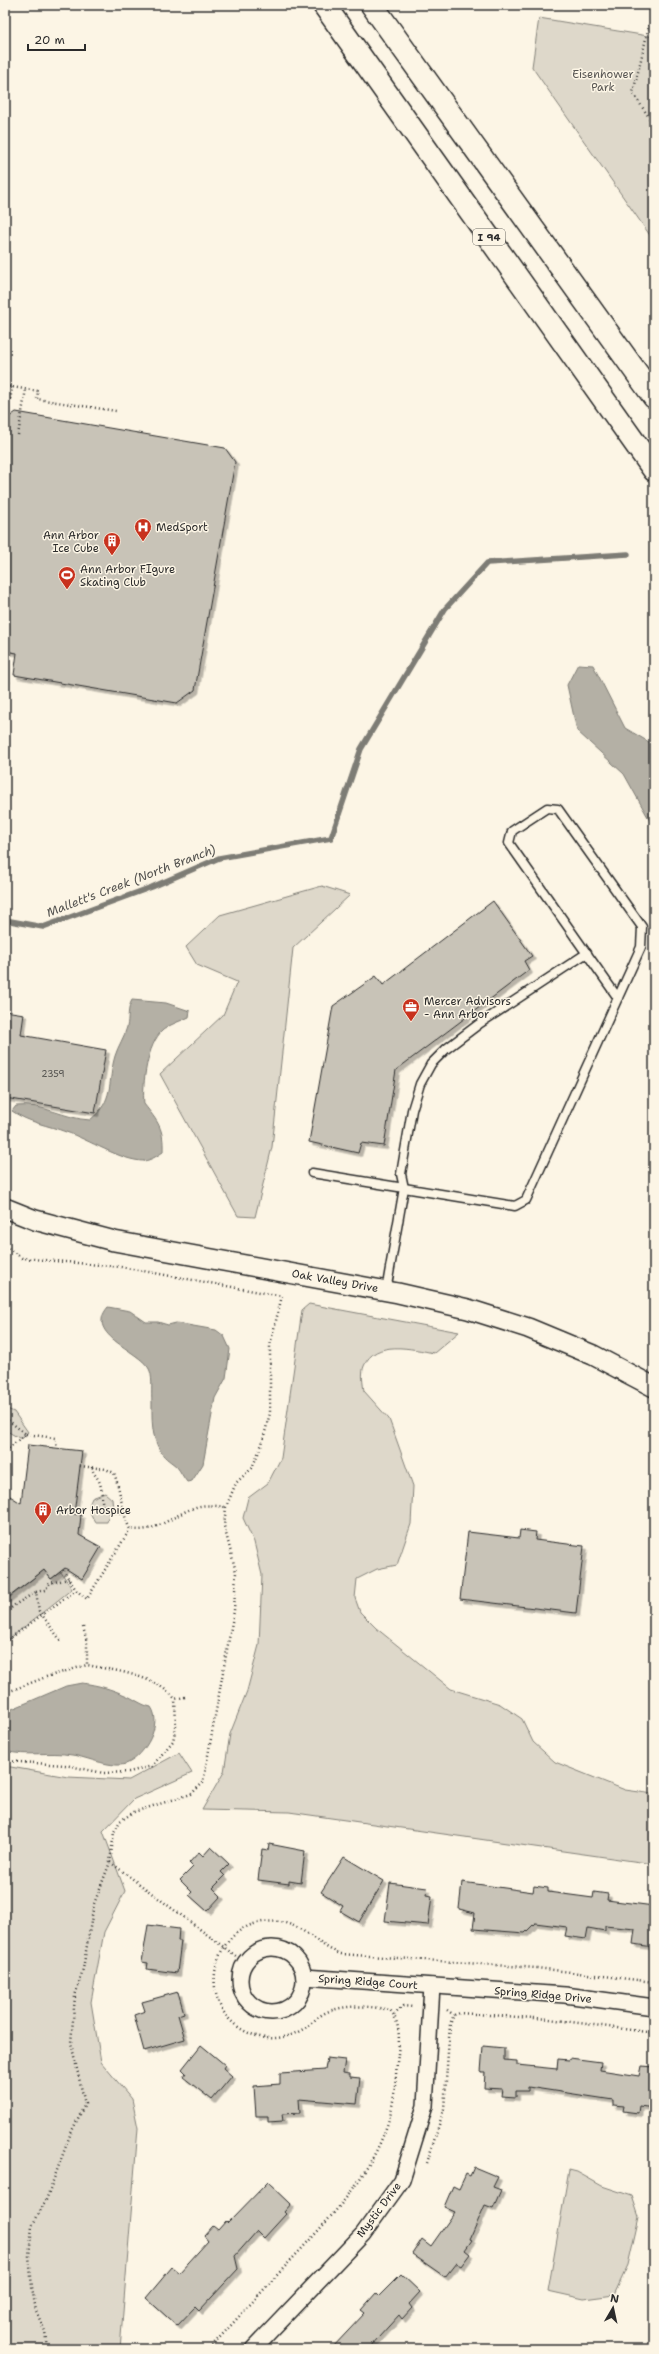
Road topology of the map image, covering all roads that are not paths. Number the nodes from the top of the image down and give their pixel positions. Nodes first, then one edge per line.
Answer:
1 (324, 5) edge
2 (372, 5) edge
3 (654, 397) edge
4 (654, 470) edge
5 (587, 953) junction
6 (618, 998) junction
7 (312, 1173) dead end
8 (404, 1188) junction
9 (5, 1208) edge
10 (386, 1291) junction
11 (654, 1387) edge
12 (304, 1977) junction
13 (432, 1986) junction
14 (654, 2007) edge
15 (253, 2349) edge

1 - 4 highway, I 94
2 - 3 highway
5 - 6 lane
5 - 6 lane
5 - 8 lane
6 - 8 lane
7 - 8 lane
8 - 10 lane
9 - 10 street, Oak Valley Drive
10 - 11 street, Oak Valley Drive
12 - 12 street, Spring Ridge Court
12 - 13 street, Spring Ridge Court
13 - 14 street, Spring Ridge Drive
13 - 15 street, Mystic Drive

